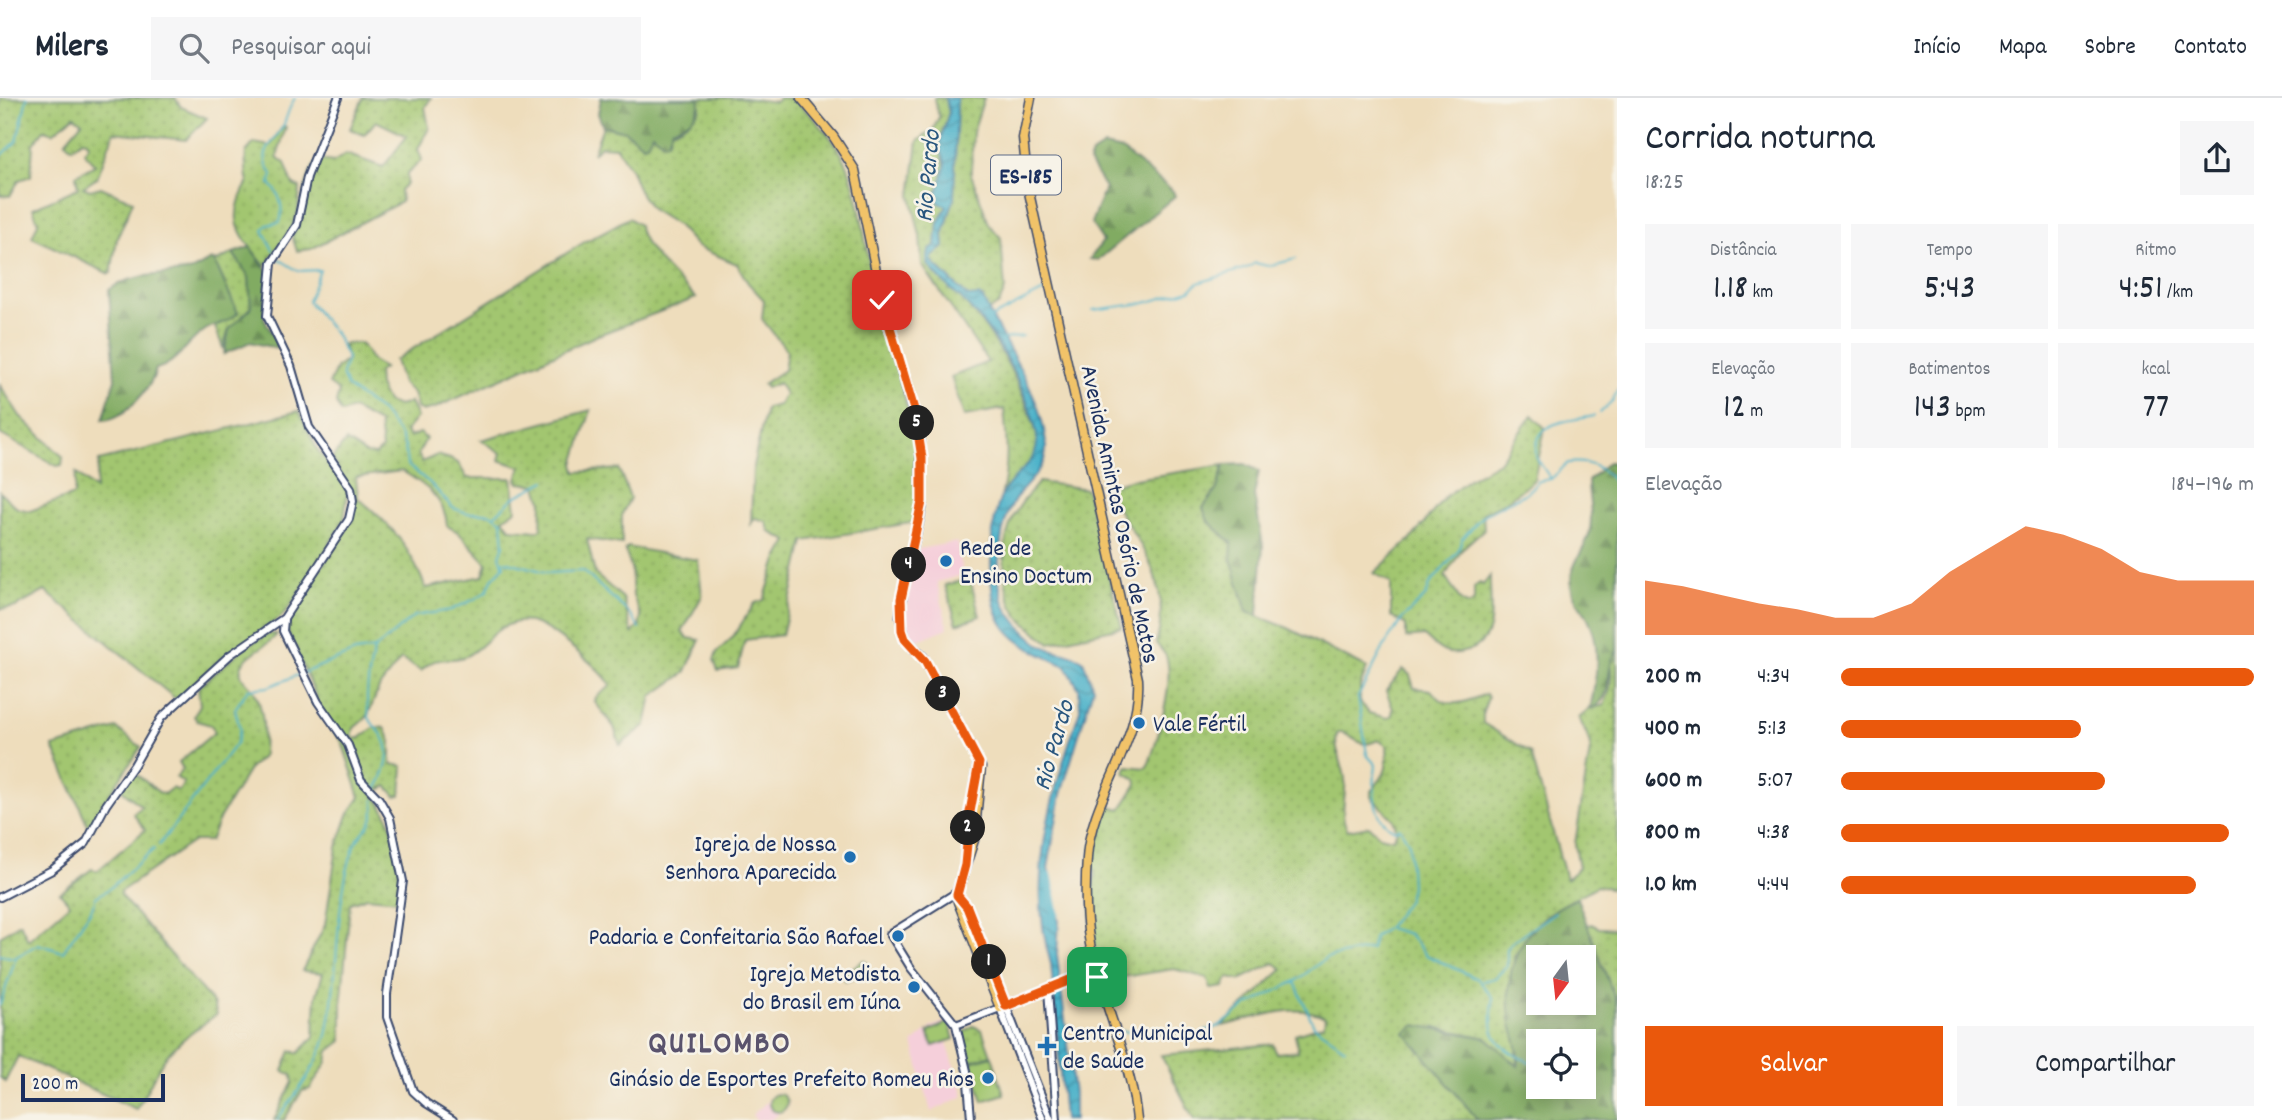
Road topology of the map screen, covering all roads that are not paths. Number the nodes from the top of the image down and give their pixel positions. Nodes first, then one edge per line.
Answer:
1 (338, 98) edge
2 (801, 98) edge
3 (1031, 98) edge
4 (284, 618) junction
5 (267, 630) junction
6 (285, 636) junction
7 (957, 893) junction
8 (0, 897) edge
9 (1091, 946) junction
10 (1086, 969) junction
11 (1097, 972) junction
12 (1072, 979) junction
13 (1089, 979) junction
14 (1050, 988) junction
15 (1103, 991) junction
16 (1003, 1007) junction
17 (956, 1025) junction
18 (972, 1119) edge
19 (453, 1120) edge
20 (1044, 1120) edge
21 (1051, 1120) edge
22 (1057, 1120) edge
23 (1137, 1120) edge

1 - 4 street
2 - 7 main road
3 - 9 main road, Avenida Amintas Osório de Matos / ES-185
4 - 5 street
4 - 6 street
5 - 6 street
5 - 8 street
6 - 19 street
7 - 16 main road
7 - 17 street
9 - 10 main road
9 - 11 main road, ES-185
10 - 11 main road
10 - 12 main road
10 - 13 main road
11 - 13 main road
11 - 15 main road, ES-185
12 - 13 main road
12 - 14 main road
13 - 15 main road
14 - 16 main road
14 - 22 street
15 - 23 main road, ES-185
16 - 17 street
16 - 20 street
16 - 21 street
17 - 18 street

